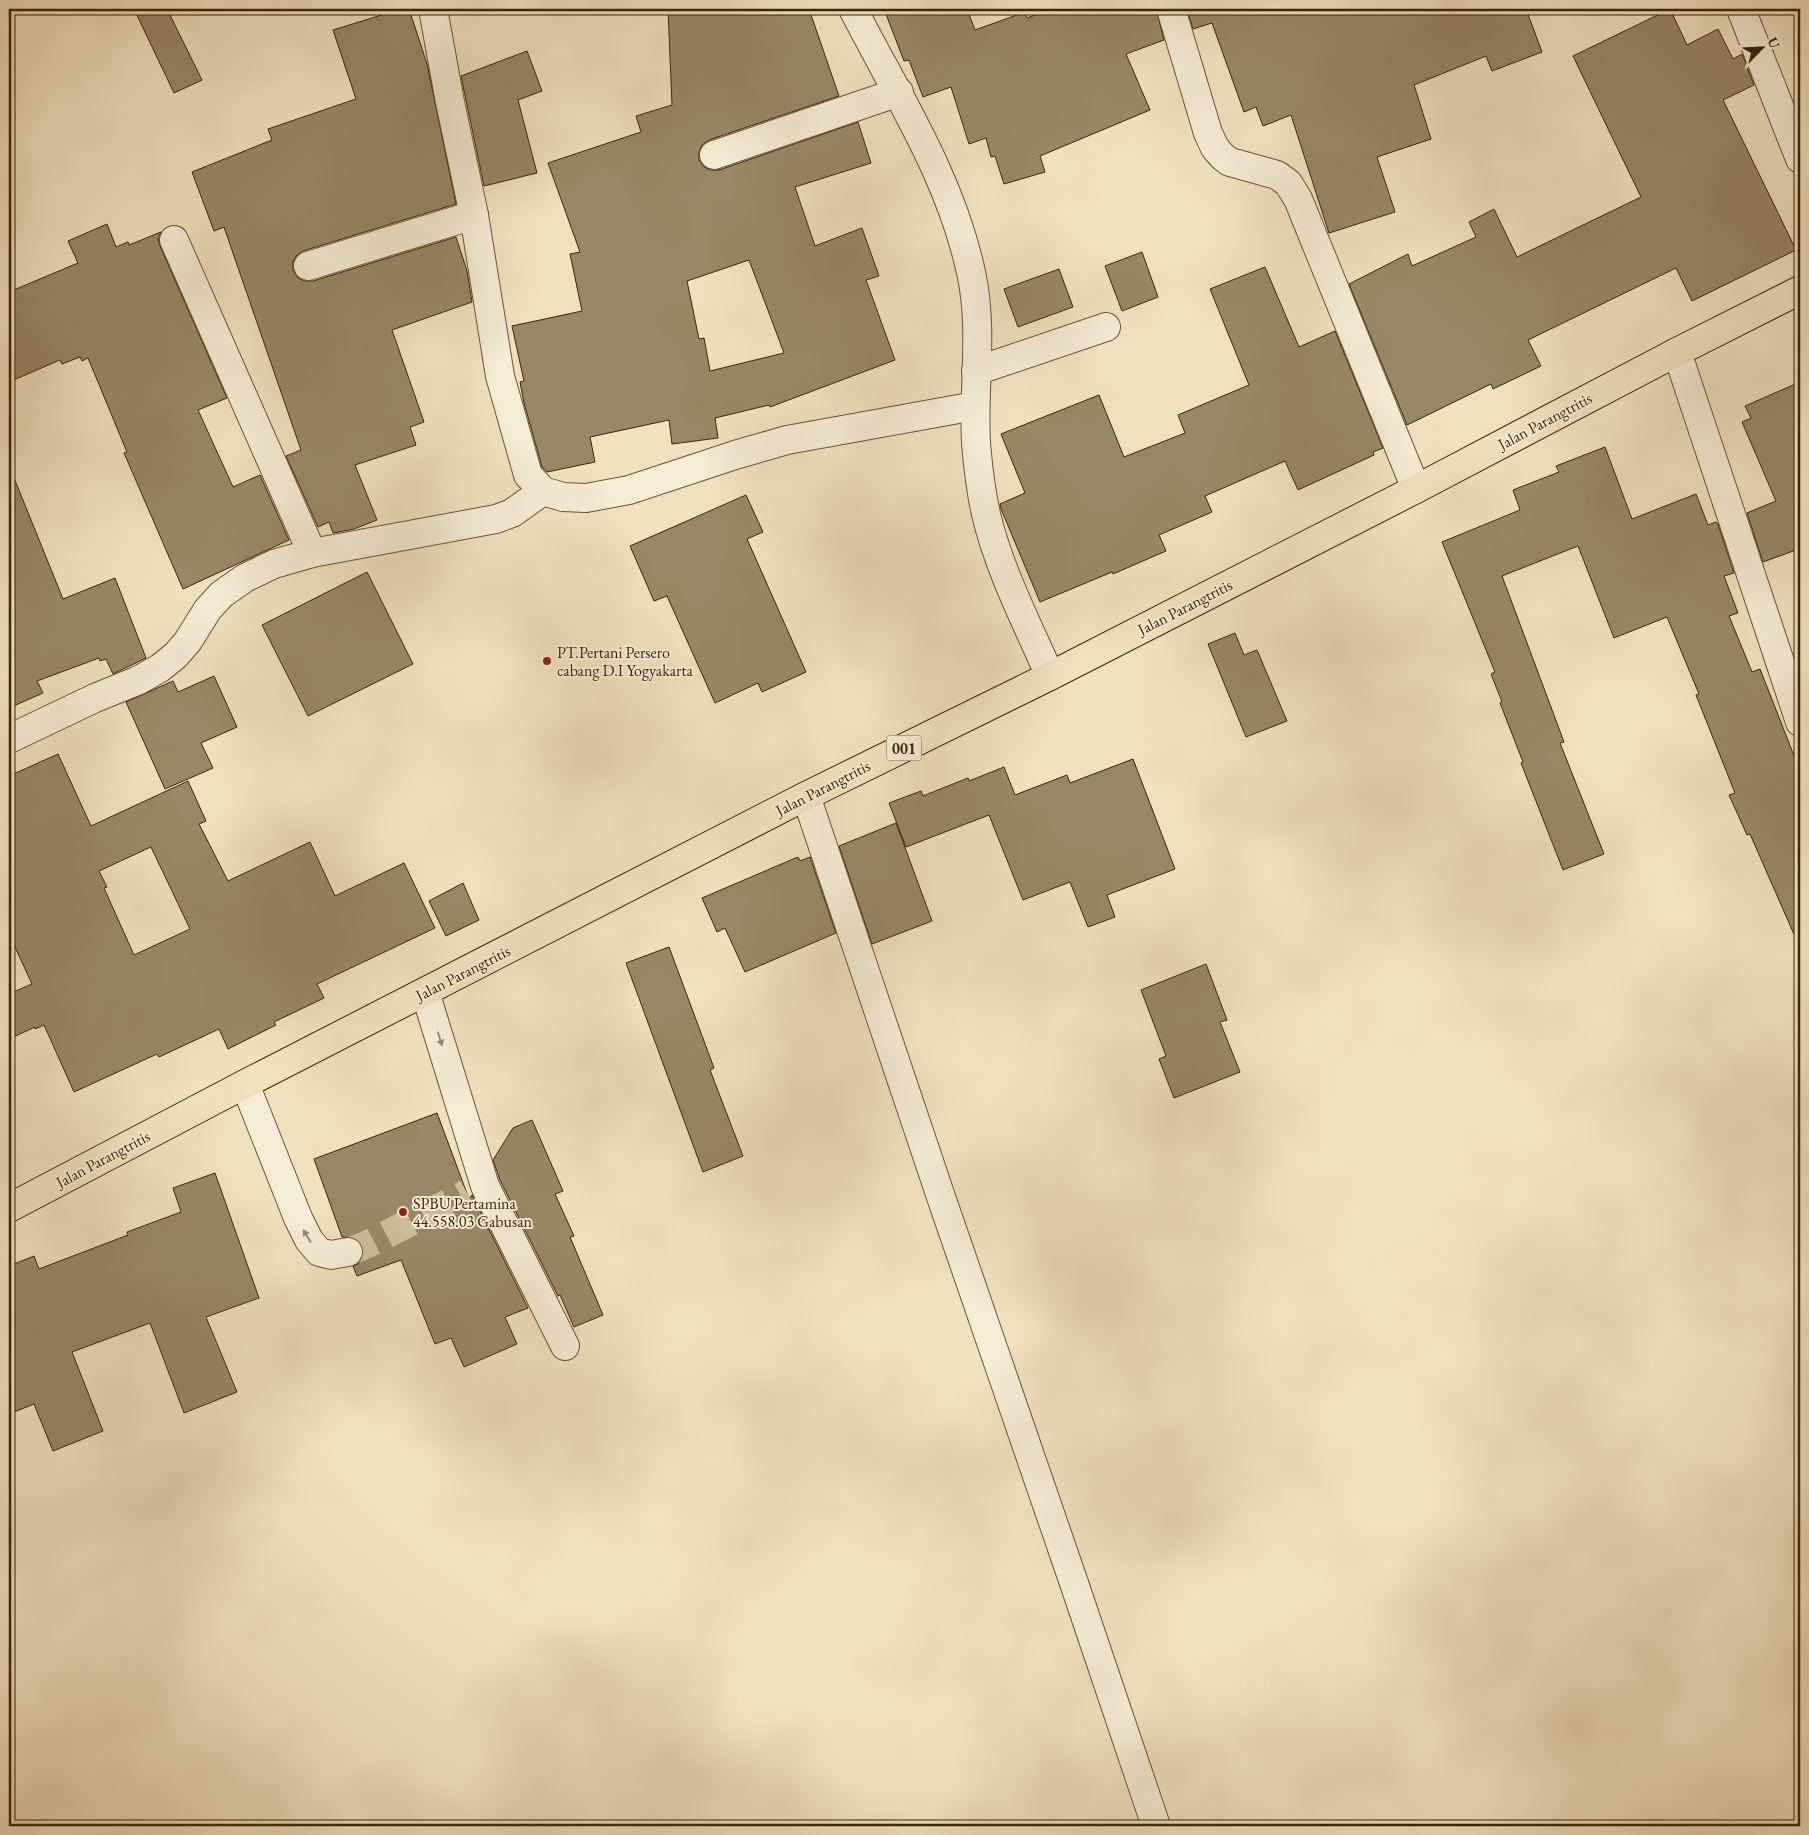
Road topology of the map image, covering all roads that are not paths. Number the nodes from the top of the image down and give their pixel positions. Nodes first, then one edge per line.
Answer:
1 (433, 9) edge
2 (853, 9) edge
3 (1171, 9) edge
4 (1742, 9) edge
5 (899, 92) junction
6 (714, 155) dead end
7 (1800, 159) edge
8 (474, 214) junction
9 (174, 240) dead end
10 (308, 266) dead end
11 (1800, 290) edge
12 (1106, 327) dead end
13 (1676, 352) junction
14 (976, 371) junction
15 (975, 406) junction
16 (1416, 489) junction
17 (543, 491) junction
18 (312, 553) junction
19 (1050, 676) junction
20 (1800, 722) edge
21 (9, 739) edge
22 (806, 796) junction
23 (426, 992) junction
24 (245, 1084) junction
25 (9, 1208) edge
26 (348, 1252) tunnel mouth
27 (565, 1346) dead end
28 (1156, 1826) edge

1 - 8 street
2 - 5 street
3 - 16 street
4 - 7 street
5 - 6 street
5 - 14 street
8 - 10 street
8 - 17 street
9 - 18 street
11 - 13 main road, Jalan Parangtritis / 001
12 - 14 street
13 - 16 main road, Jalan Parangtritis / 001
13 - 20 street
14 - 15 street
15 - 17 street
15 - 19 street
16 - 19 main road, Jalan Parangtritis / 001
17 - 18 street
18 - 21 street
19 - 22 main road, Jalan Parangtritis / 001
22 - 23 main road, Jalan Parangtritis / 001
22 - 28 street
23 - 24 main road, Jalan Parangtritis / 001
23 -> 27 street
24 - 25 main road, Jalan Parangtritis / 001
26 -> 24 street

